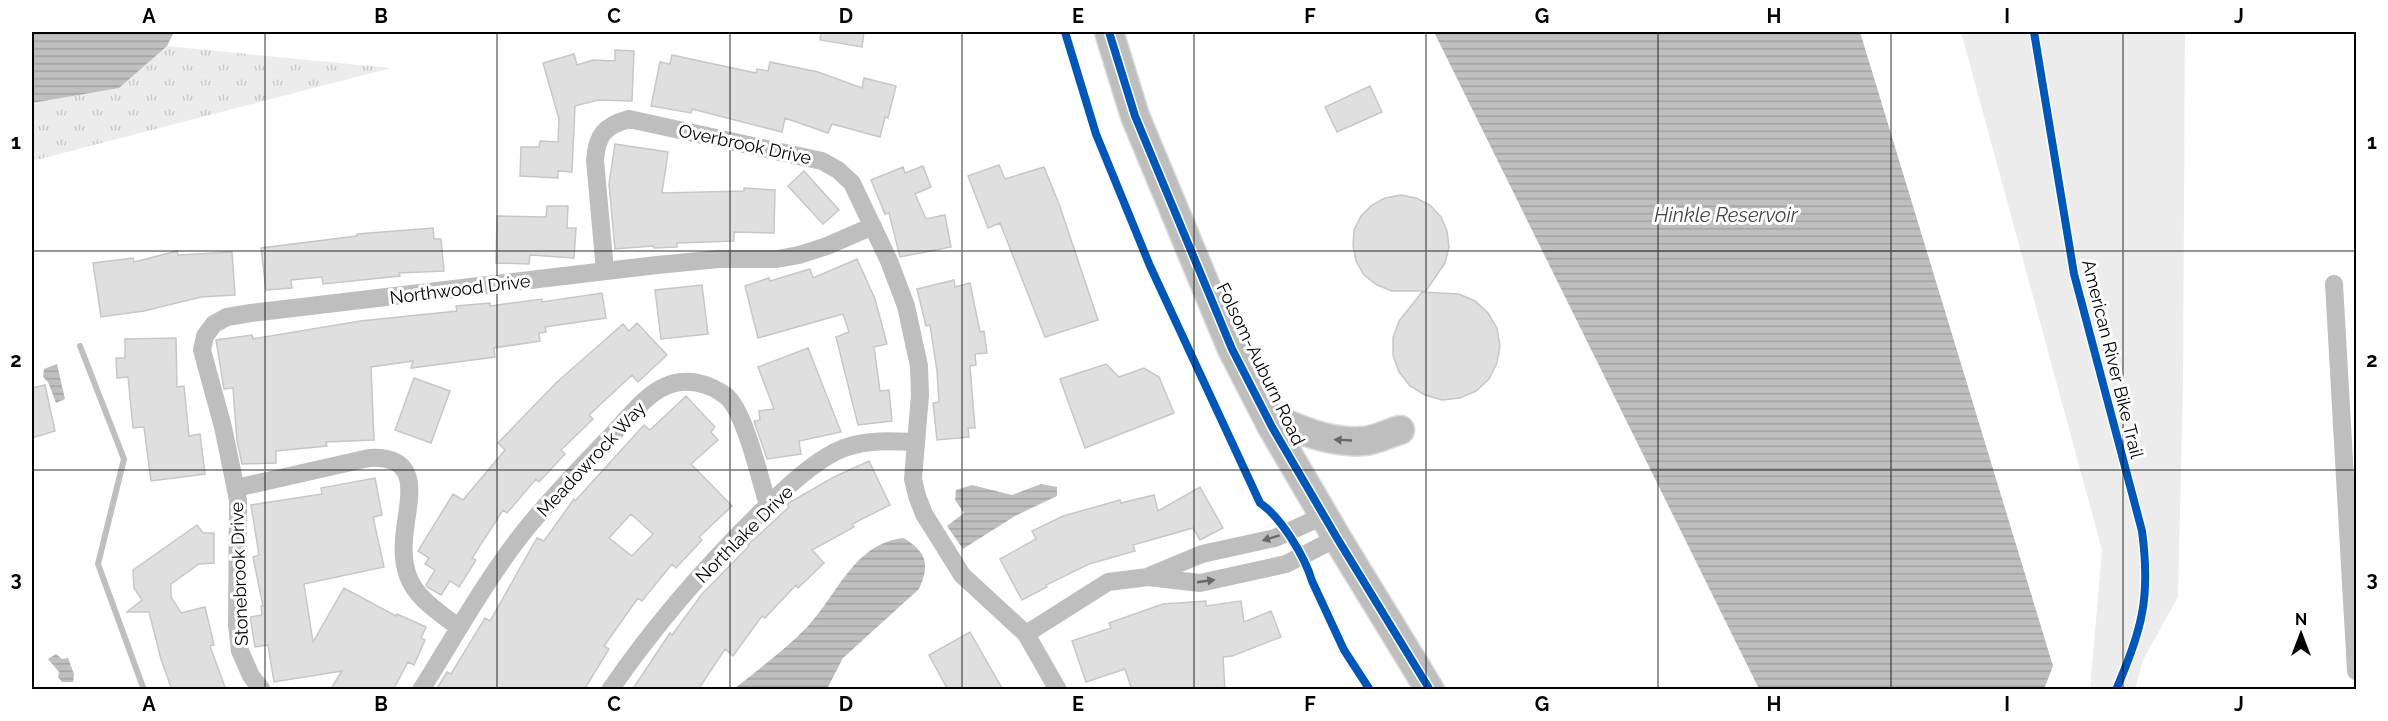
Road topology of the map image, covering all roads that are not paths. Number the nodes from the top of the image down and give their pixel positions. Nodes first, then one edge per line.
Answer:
1 (1109, 32) edge
2 (873, 226) junction
3 (605, 271) junction
4 (2334, 284) dead end
5 (1266, 414) junction
6 (1400, 430) dead end
7 (915, 442) junction
8 (236, 488) junction
9 (768, 505) junction
10 (1331, 527) junction
11 (1148, 577) junction
12 (459, 628) junction
13 (1026, 634) junction
14 (2356, 671) edge
15 (262, 690) edge
16 (421, 690) edge
17 (610, 690) edge
18 (1058, 690) edge
19 (1430, 690) edge

1 - 5 main road, Folsom-Auburn Road
2 - 3 street, Northwood Drive
2 - 3 street, Overbrook Drive
2 - 7 street, Overbrook Drive
3 - 8 street, Northwood Drive
4 - 14 street
6 -> 5 main road
5 - 10 main road, Folsom-Auburn Road
7 - 9 street, Northlake Drive
7 - 13 street, Overbrook Drive
8 - 12 street
8 - 15 street, Stonebrook Drive
9 - 12 street, Meadowrock Way
9 - 17 street, Northlake Drive
10 -> 11 street
11 -> 10 street
10 - 19 main road, Folsom-Auburn Road
11 - 13 street
12 - 16 street, Meadowrock Way
13 - 18 street, Overbrook Drive

